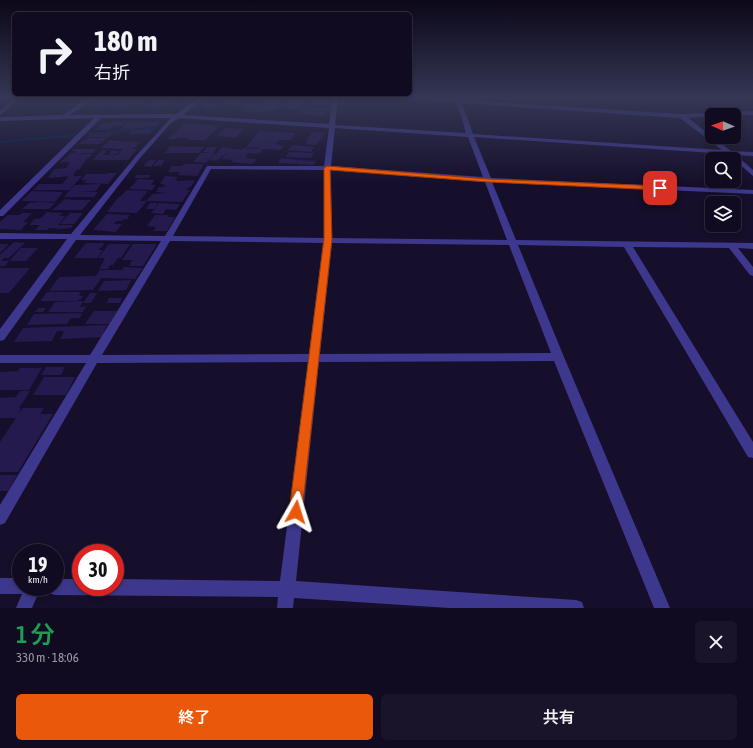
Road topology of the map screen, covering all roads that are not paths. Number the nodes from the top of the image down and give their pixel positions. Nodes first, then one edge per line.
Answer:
1 (89, 126) edge
2 (165, 126) edge
3 (332, 126) edge
4 (338, 126) edge
5 (467, 126) edge
6 (696, 126) edge
7 (470, 135) junction
8 (729, 152) joint
9 (741, 153) edge
10 (753, 154) edge
11 (741, 163) edge
12 (327, 168) junction
13 (753, 174) edge
14 (488, 180) junction
15 (753, 192) edge
16 (0, 214) edge
17 (0, 236) edge
18 (74, 236) junction
19 (168, 238) junction
20 (328, 239) junction
21 (513, 243) junction
22 (627, 244) junction
23 (731, 245) junction
24 (753, 246) edge
25 (753, 273) edge
26 (0, 337) edge
27 (558, 357) junction
28 (94, 358) junction
29 (313, 358) junction
30 (0, 359) edge
31 (753, 453) edge
32 (0, 518) edge
33 (0, 586) edge
34 (12, 586) edge
35 (64, 587) edge
36 (287, 590) junction
37 (29, 596) edge
38 (24, 608) edge
39 (285, 608) edge
40 (576, 608) edge
41 (662, 608) edge

1 - 16 street
2 - 18 street
3 - 12 street
4 - 7 street
5 - 7 street
6 - 8 street
7 - 8 street
7 - 14 street
9 - 10 street
11 - 13 street
12 - 14 street
12 - 19 street
12 - 20 street
14 - 15 street
14 - 21 street
17 - 18 street
18 - 19 street
18 - 26 street
19 - 20 street
19 - 28 street
20 - 21 street
20 - 29 street
21 - 22 street
21 - 27 street
22 - 23 street
22 - 31 street
23 - 24 street
23 - 25 street
27 - 29 street
27 - 41 street
28 - 29 street
28 - 30 street
28 - 32 street
29 - 36 street
33 - 34 street
35 - 36 street
36 - 39 street
36 - 40 street
37 - 38 street

